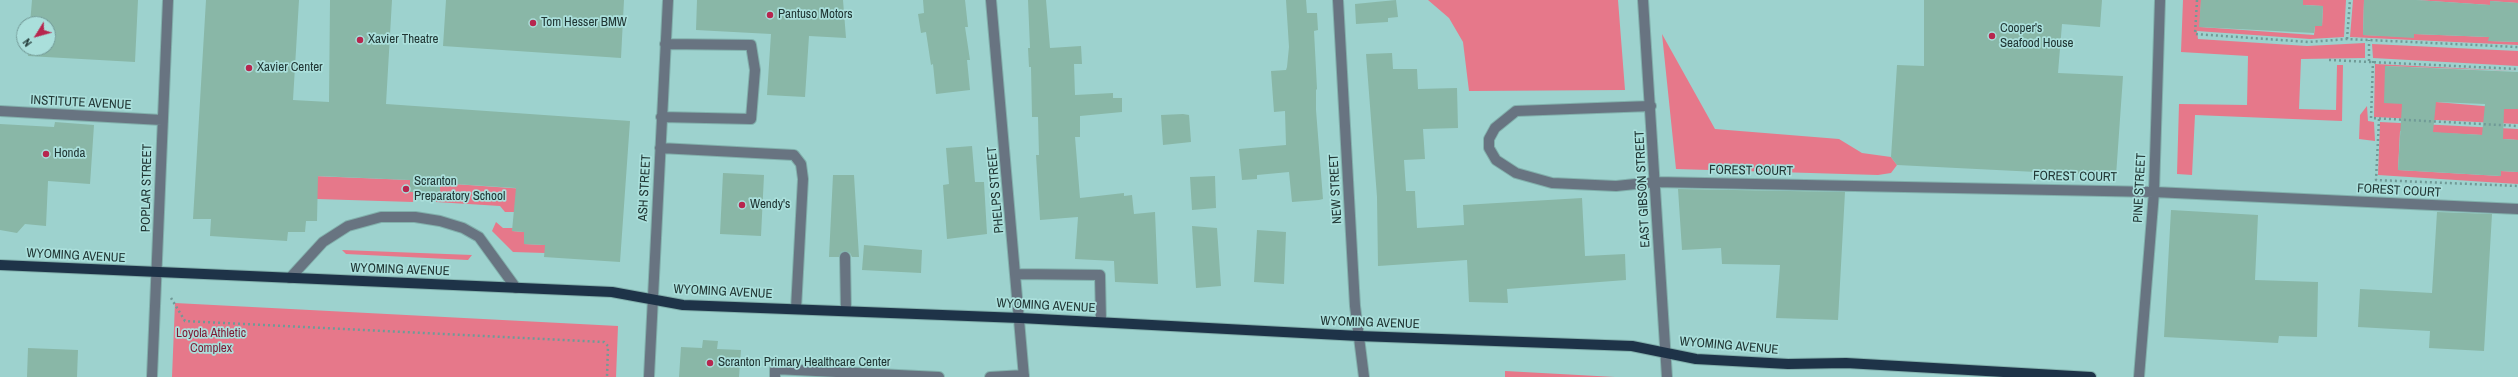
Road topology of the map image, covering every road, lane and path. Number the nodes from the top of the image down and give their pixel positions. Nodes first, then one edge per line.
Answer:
1 (168, 0) edge
2 (668, 0) edge
3 (991, 0) edge
4 (1338, 0) edge
5 (1643, 0) edge
6 (2160, 0) edge
7 (2196, 0) edge
8 (2350, 0) edge
9 (2348, 40) junction
10 (2369, 40) junction
11 (665, 44) junction
12 (2518, 47) edge
13 (2329, 60) dead end
14 (2369, 61) junction
15 (2373, 61) junction
16 (2518, 69) edge
17 (1650, 106) junction
18 (0, 111) edge
19 (661, 117) junction
20 (2379, 119) junction
21 (162, 120) junction
22 (2518, 126) edge
23 (660, 148) junction
24 (1655, 182) junction
25 (2518, 186) edge
26 (2154, 192) junction
27 (2518, 209) edge
28 (845, 257) dead end
29 (0, 265) edge
30 (158, 272) junction
31 (1017, 274) junction
32 (290, 278) junction
33 (516, 288) junction
34 (170, 297) dead end
35 (653, 300) junction
36 (796, 309) junction
37 (846, 311) junction
38 (1020, 318) junction
39 (1101, 322) junction
40 (1360, 336) junction
41 (1666, 352) junction
42 (1024, 376) edge
43 (152, 377) edge
44 (607, 377) edge
45 (649, 377) edge
46 (774, 377) edge
47 (939, 377) edge
48 (990, 377) edge
49 (1364, 377) edge
50 (1667, 377) edge
51 (2091, 377) edge
52 (2138, 377) edge

1 - 21 street, POPLAR STREET
2 - 11 street, ASH STREET
3 - 31 street, PHELPS STREET
4 - 40 street, NEW STREET
5 - 17 street, EAST GIBSON STREET
6 - 26 street, PINE STREET
7 - 9 path
8 - 9 path
9 - 10 path
10 - 12 path
10 - 14 path
11 - 19 street, ASH STREET
11 - 19 street
13 - 14 path
14 - 15 path
15 - 16 path
15 - 20 path
17 - 24 street, EAST GIBSON STREET
17 - 24 street, FOREST COURT
18 - 21 street, INSTITUTE AVENUE
19 - 23 street, ASH STREET
20 - 22 path
20 - 25 path
21 - 30 street, POPLAR STREET
23 - 35 street, ASH STREET
23 - 36 street
24 - 26 street, FOREST COURT
24 - 41 street, EAST GIBSON STREET
26 - 27 street, FOREST COURT
26 - 52 street, PINE STREET
28 - 37 street
29 - 30 main road, WYOMING AVENUE
30 - 32 main road, WYOMING AVENUE
30 - 43 street, POPLAR STREET
31 - 38 street, PHELPS STREET
31 - 39 street
32 - 33 main road, WYOMING AVENUE
32 - 33 street
33 - 35 main road, WYOMING AVENUE
34 - 44 path
35 - 36 main road, WYOMING AVENUE
35 - 45 street, ASH STREET
36 - 37 main road, WYOMING AVENUE
37 - 38 main road, WYOMING AVENUE
38 - 39 main road, WYOMING AVENUE
38 - 42 street, PHELPS STREET
39 - 40 main road, WYOMING AVENUE
40 - 41 main road, WYOMING AVENUE
40 - 49 street, NEW STREET
41 - 50 street, EAST GIBSON STREET
41 - 51 main road, WYOMING AVENUE
42 - 48 street
46 - 47 street

